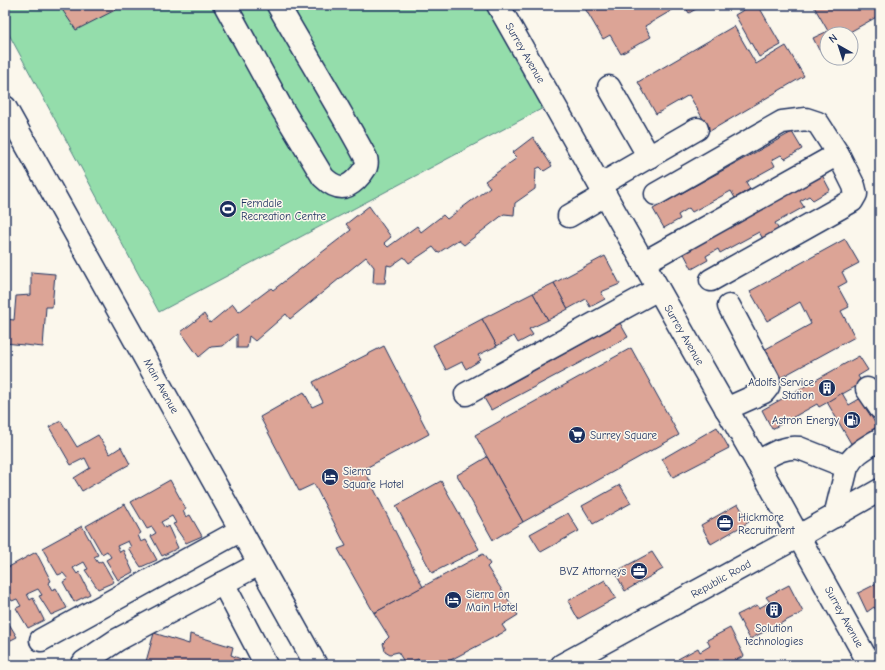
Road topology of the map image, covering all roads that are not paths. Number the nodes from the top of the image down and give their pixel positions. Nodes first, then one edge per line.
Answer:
1 (225, 5) edge
2 (278, 5) edge
3 (498, 5) edge
4 (609, 87) dead end
5 (5, 108) edge
6 (697, 129) dead end
7 (838, 154) junction
8 (649, 157) junction
9 (603, 190) junction
10 (656, 194) dead end
11 (569, 216) dead end
12 (644, 264) junction
13 (711, 280) dead end
14 (658, 289) junction
15 (729, 306) dead end
16 (867, 389) dead end
17 (466, 394) dead end
18 (880, 408) edge
19 (726, 409) junction
20 (880, 440) edge
21 (757, 462) junction
22 (847, 467) junction
23 (880, 490) edge
24 (835, 516) junction
25 (241, 530) junction
26 (799, 536) junction
27 (259, 564) junction
28 (223, 583) junction
29 (41, 640) dead end
30 (82, 665) edge
31 (266, 665) edge
32 (316, 665) edge
33 (562, 665) edge
34 (870, 665) edge

1 - 2 street
3 - 9 street, Surrey Avenue
4 - 8 street
5 - 25 street, Main Avenue
6 - 8 street
7 - 10 street
7 - 12 street
7 - 13 street
8 - 9 street
9 - 11 street
9 - 12 street, Surrey Avenue
12 - 14 street, Surrey Avenue
14 - 17 street
14 - 19 street, Surrey Avenue
15 - 19 street
16 - 18 street
19 - 21 street, Surrey Avenue
20 - 22 street
21 - 22 street
21 - 26 street, Surrey Avenue
22 - 24 street
23 - 24 street, Republic Road
24 - 26 street, Republic Road
25 - 27 street, Main Avenue
25 - 29 street
26 - 33 street, Republic Road
26 - 34 street, Surrey Avenue
27 - 28 street
27 - 32 street, Main Avenue
28 - 30 street
28 - 31 street

